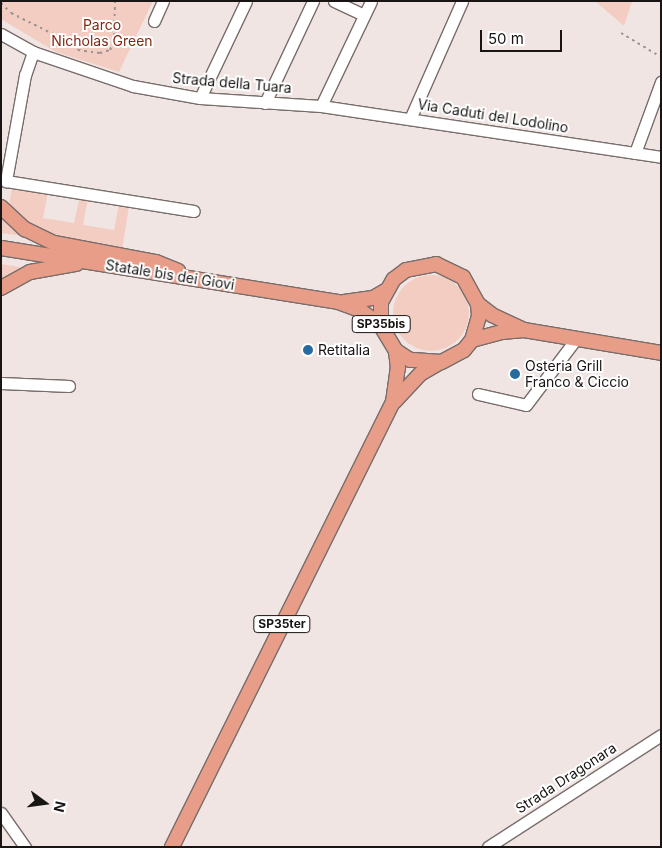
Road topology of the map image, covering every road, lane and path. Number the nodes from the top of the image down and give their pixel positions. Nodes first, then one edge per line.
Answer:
1 (115, 1) edge
2 (163, 1) edge
3 (246, 1) edge
4 (313, 1) edge
5 (334, 1) edge
6 (371, 1) edge
7 (462, 1) edge
8 (1, 3) edge
9 (364, 15) junction
10 (154, 21) dead end
11 (621, 33) dead end
12 (1, 34) edge
13 (34, 52) junction
14 (661, 57) edge
15 (661, 82) edge
16 (200, 98) junction
17 (265, 103) junction
18 (321, 106) junction
19 (410, 119) junction
20 (7, 138) edge
21 (635, 153) junction
22 (661, 157) edge
23 (1, 207) edge
24 (194, 211) dead end
25 (1, 248) edge
26 (87, 262) junction
27 (199, 280) junction
28 (1, 288) edge
29 (385, 291) junction
30 (338, 302) junction
31 (478, 304) junction
32 (381, 326) junction
33 (524, 330) junction
34 (576, 339) junction
35 (472, 340) junction
36 (396, 351) junction
37 (661, 353) edge
38 (441, 362) junction
39 (1, 383) edge
40 (69, 386) dead end
41 (478, 394) dead end
42 (393, 402) junction
43 (661, 735) edge
44 (1, 813) edge
45 (25, 847) edge
46 (172, 847) edge
47 (488, 847) edge

1 - 8 path
2 - 10 street
3 - 16 street
4 - 17 street
5 - 9 street
6 - 9 street
7 - 19 street
9 - 18 street
11 - 14 path
12 - 13 street, Strada della Tuara
13 - 16 street, Strada della Tuara
13 - 20 street
15 - 21 street
16 - 17 street, Strada della Tuara
17 - 18 street, Strada della Tuara
18 - 19 street, Via Caduti del Lodolino
19 - 21 street, Via Caduti del Lodolino
20 - 24 street
21 - 22 street, Via Caduti del Lodolino
23 - 27 main road
25 - 26 main road, Statale bis dei Giovi / SP35bis
26 - 27 main road, Statale bis dei Giovi / SP35bis
26 - 28 main road
27 - 30 main road, Statale bis dei Giovi / SP35bis
29 - 30 main road, Statale bis dei Giovi / SP35bis
29 - 31 main road, Statale bis dei Giovi / SP35bis
29 - 32 main road, SP35bis
30 - 32 main road, Statale bis dei Giovi / SP35bis
31 - 33 main road, Statale bis dei Giovi / SP35bis
31 - 35 main road
32 - 36 main road, Statale bis dei Giovi / SP35bis
33 - 34 main road, Statale bis dei Giovi / SP35bis
33 - 35 main road, Statale bis dei Giovi / SP35bis
34 - 37 main road, Statale bis dei Giovi / SP35bis
34 - 41 street
35 - 38 main road, Statale bis dei Giovi / SP35bis
36 - 38 main road, SP35bis
36 - 42 main road, SP35ter
38 - 42 main road, SP35ter
39 - 40 street
42 - 46 main road, SP35ter
43 - 47 street, Strada Dragonara
44 - 45 street

